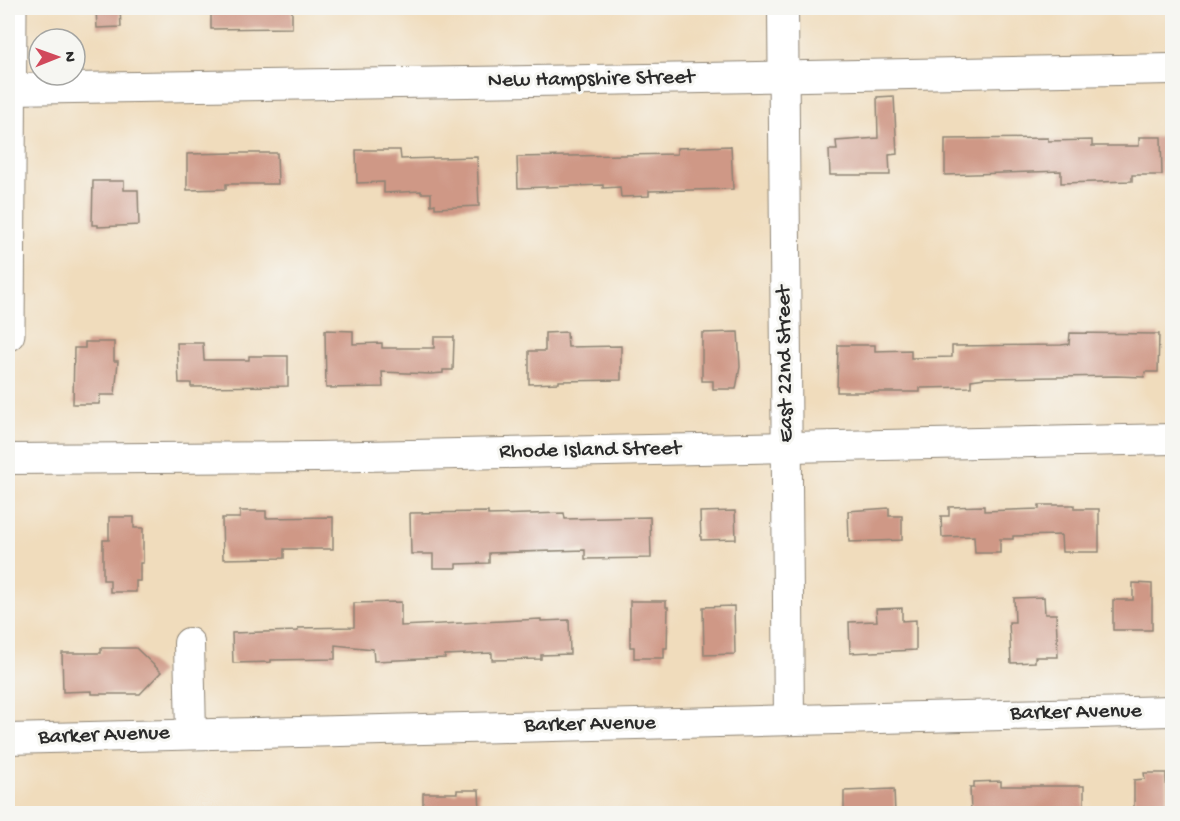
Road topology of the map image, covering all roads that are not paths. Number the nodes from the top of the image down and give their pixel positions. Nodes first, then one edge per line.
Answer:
1 (10, 8) edge
2 (783, 8) edge
3 (1173, 69) edge
4 (784, 75) junction
5 (10, 89) junction
6 (8, 334) edge
7 (1173, 439) edge
8 (787, 446) junction
9 (8, 459) edge
10 (189, 644) dead end
11 (1173, 711) edge
12 (789, 720) junction
13 (191, 734) junction
14 (8, 739) edge

1 - 5 main road
2 - 4 street, East 22nd Street
3 - 4 street, New Hampshire Street
4 - 5 street, New Hampshire Street
4 - 8 street, East 22nd Street
5 - 6 main road
7 - 8 street, Rhode Island Street
8 - 9 street, Rhode Island Street
8 - 12 street, East 22nd Street
10 - 13 street
11 - 12 street, Barker Avenue
12 - 13 street, Barker Avenue
13 - 14 street, Barker Avenue

